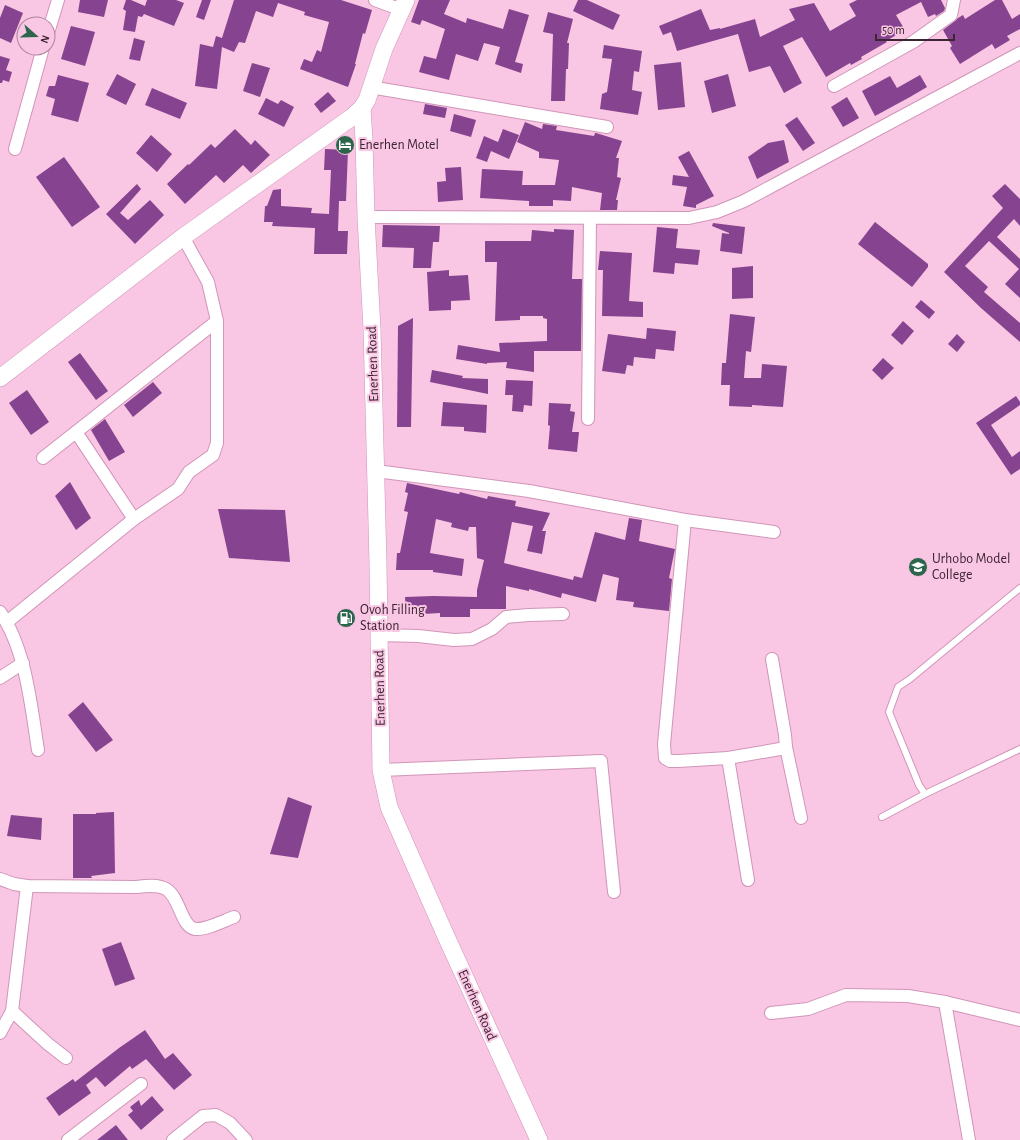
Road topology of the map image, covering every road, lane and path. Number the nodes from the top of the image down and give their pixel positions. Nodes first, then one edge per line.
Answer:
1 (58, 0) edge
2 (375, 0) edge
3 (954, 0) edge
4 (404, 5) edge
5 (53, 16) edge
6 (1020, 53) edge
7 (41, 56) edge
8 (834, 86) dead end
9 (370, 87) junction
10 (362, 108) junction
11 (607, 127) dead end
12 (15, 149) dead end
13 (366, 217) junction
14 (590, 218) junction
15 (183, 237) junction
16 (217, 321) junction
17 (0, 378) edge
18 (588, 419) dead end
19 (76, 432) junction
20 (44, 458) dead end
21 (376, 471) junction
22 (134, 519) junction
23 (685, 520) junction
24 (774, 532) dead end
25 (1020, 588) edge
26 (563, 614) dead end
27 (3, 617) edge
28 (379, 635) junction
29 (772, 658) dead end
30 (23, 663) junction
31 (0, 678) edge
32 (786, 747) junction
33 (1020, 749) edge
34 (38, 750) dead end
35 (728, 758) junction
36 (381, 770) junction
37 (925, 794) junction
38 (882, 817) dead end
39 (801, 818) dead end
40 (0, 879) edge
41 (748, 880) dead end
42 (28, 886) junction
43 (614, 892) dead end
44 (234, 917) dead end
45 (945, 1002) junction
46 (12, 1011) junction
47 (771, 1013) dead end
48 (1020, 1020) edge
49 (0, 1032) edge
50 (66, 1058) dead end
51 (141, 1084) dead end
52 (68, 1140) edge
53 (173, 1140) edge
54 (246, 1140) edge
55 (538, 1140) edge
56 (969, 1140) edge

1 - 5 street
2 - 4 street
3 - 8 street
4 - 9 street
6 - 14 street
7 - 12 street
9 - 10 street
9 - 11 street
10 - 13 street, Enerhen Road
10 - 15 street
13 - 14 street
13 - 21 street, Enerhen Road
14 - 18 street
15 - 16 street
15 - 17 street
16 - 19 street
16 - 22 street
19 - 20 street
19 - 22 street
21 - 23 street
21 - 28 street, Enerhen Road
22 - 27 street
23 - 24 street
23 - 35 street
25 - 37 lane
26 - 28 street
27 - 30 street
28 - 36 street, Enerhen Road
29 - 32 street
30 - 31 street
30 - 34 street
32 - 35 street
32 - 39 street
33 - 37 lane
35 - 41 street
36 - 43 street
36 - 55 street, Enerhen Road
37 - 38 lane
40 - 42 street
42 - 44 street
42 - 46 street
45 - 47 street
45 - 48 street
45 - 56 street
46 - 49 street
46 - 50 street
51 - 52 street
53 - 54 street

